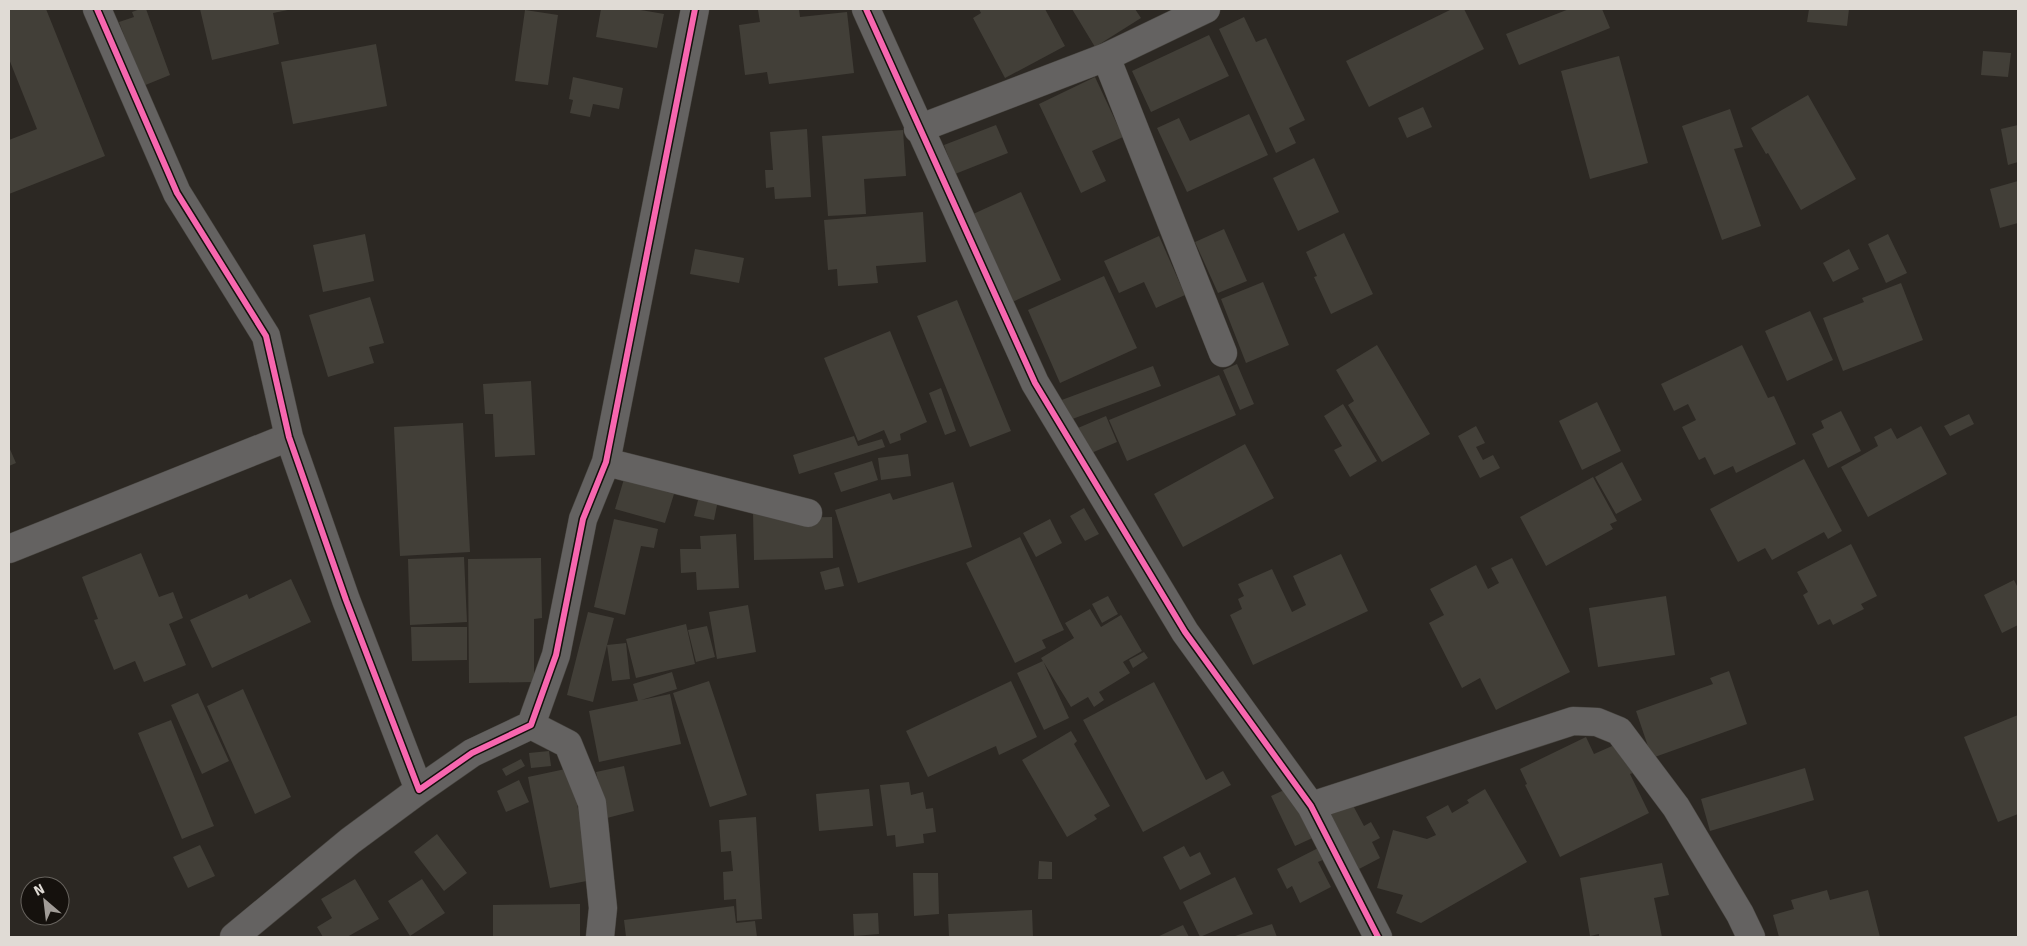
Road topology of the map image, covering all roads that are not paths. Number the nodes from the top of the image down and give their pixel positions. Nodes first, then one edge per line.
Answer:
1 (97, 9) edge
2 (695, 9) edge
3 (866, 9) edge
4 (1206, 9) edge
5 (1106, 57) junction
6 (918, 129) junction
7 (1223, 353) dead end
8 (289, 436) junction
9 (606, 462) junction
10 (808, 513) dead end
11 (9, 549) edge
12 (531, 725) junction
13 (419, 790) junction
14 (1311, 806) junction
15 (234, 937) edge
16 (600, 937) edge
17 (1378, 937) edge
18 (1751, 937) edge

1 - 8 street
2 - 9 street
3 - 6 street
4 - 5 street
5 - 6 street
5 - 7 street
6 - 14 street
8 - 11 street
8 - 13 street
9 - 10 street
9 - 12 street
12 - 13 street
12 - 16 street
13 - 15 street
14 - 17 street
14 - 18 street

